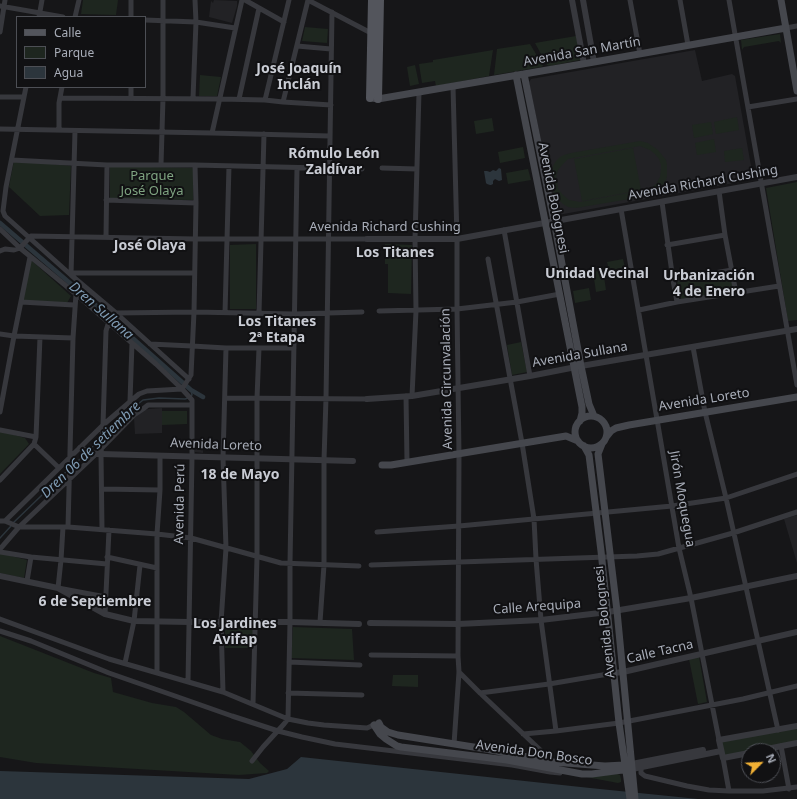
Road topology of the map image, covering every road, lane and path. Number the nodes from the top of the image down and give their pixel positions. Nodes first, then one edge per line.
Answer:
1 (5, 0) edge
2 (42, 0) edge
3 (79, 0) edge
4 (131, 0) edge
5 (163, 0) edge
6 (195, 0) edge
7 (242, 0) edge
8 (245, 0) edge
9 (289, 0) edge
10 (308, 0) edge
11 (372, 0) edge
12 (380, 0) edge
13 (572, 0) edge
14 (583, 0) edge
15 (630, 0) edge
16 (680, 0) edge
17 (729, 0) edge
18 (781, 0) edge
19 (2, 7) edge
20 (260, 8) junction
21 (332, 12) junction
22 (40, 15) edge
23 (51, 16) edge
24 (75, 16) edge
25 (131, 16) edge
26 (146, 20) edge
27 (163, 21) junction
28 (196, 22) junction
29 (284, 22) junction
30 (797, 26) edge
31 (235, 28) junction
32 (786, 28) junction
33 (0, 32) edge
34 (371, 33) junction
35 (735, 37) junction
36 (688, 45) junction
37 (297, 46) junction
38 (331, 49) junction
39 (640, 54) junction
40 (594, 62) junction
41 (584, 64) junction
42 (524, 74) junction
43 (516, 75) junction
44 (453, 86) junction
45 (26, 88) edge
46 (62, 88) edge
47 (131, 88) edge
48 (797, 91) edge
49 (419, 92) junction
50 (0, 97) edge
51 (24, 97) junction
52 (60, 98) junction
53 (131, 98) junction
54 (163, 98) junction
55 (193, 98) junction
56 (797, 98) edge
57 (220, 99) junction
58 (239, 99) junction
59 (374, 99) junction
60 (266, 100) junction
61 (283, 102) junction
62 (330, 105) junction
63 (748, 107) junction
64 (0, 129) edge
65 (18, 129) junction
66 (59, 130) junction
67 (75, 131) junction
68 (162, 132) junction
69 (212, 133) junction
70 (264, 134) junction
71 (330, 136) junction
72 (12, 160) junction
73 (74, 163) junction
74 (107, 165) junction
75 (161, 165) junction
76 (195, 165) junction
77 (229, 166) junction
78 (262, 167) junction
79 (297, 168) junction
80 (329, 168) junction
81 (382, 168) dead end
82 (417, 168) junction
83 (362, 169) dead end
84 (797, 177) edge
85 (762, 184) junction
86 (719, 191) junction
87 (106, 200) junction
88 (662, 202) junction
89 (196, 203) junction
90 (621, 209) junction
91 (2, 210) edge
92 (554, 221) junction
93 (546, 223) junction
94 (0, 230) edge
95 (504, 230) junction
96 (725, 235) junction
97 (72, 237) junction
98 (106, 237) junction
99 (28, 238) junction
100 (260, 238) junction
101 (296, 238) junction
102 (329, 238) junction
103 (367, 238) joint
104 (195, 239) junction
105 (227, 239) junction
106 (415, 239) junction
107 (457, 239) junction
108 (667, 244) junction
109 (20, 247) junction
110 (0, 251) edge
111 (30, 257) junction
112 (488, 259) dead end
113 (732, 270) junction
114 (194, 273) junction
115 (71, 274) junction
116 (673, 280) junction
117 (779, 286) junction
118 (736, 293) junction
119 (76, 294) junction
120 (560, 294) junction
121 (21, 302) junction
122 (517, 302) junction
123 (677, 302) junction
124 (74, 305) junction
125 (497, 305) junction
126 (457, 309) junction
127 (639, 310) junction
128 (416, 311) junction
129 (194, 312) junction
130 (362, 312) dead end
131 (379, 312) dead end
132 (225, 313) junction
133 (259, 313) junction
134 (328, 313) junction
135 (115, 314) junction
136 (294, 314) junction
137 (109, 322) junction
138 (797, 329) edge
139 (788, 330) junction
140 (0, 334) edge
141 (14, 336) junction
142 (40, 337) junction
143 (73, 338) junction
144 (132, 343) junction
145 (150, 344) junction
146 (192, 346) junction
147 (693, 347) junction
148 (226, 348) junction
149 (259, 348) junction
150 (294, 348) junction
151 (647, 355) junction
152 (578, 366) junction
153 (530, 376) junction
154 (510, 379) junction
155 (186, 384) junction
156 (797, 385) edge
157 (458, 387) junction
158 (409, 396) junction
159 (797, 397) edge
160 (225, 398) junction
161 (257, 398) junction
162 (293, 398) junction
163 (326, 398) junction
164 (367, 399) joint
165 (130, 401) junction
166 (192, 405) junction
167 (0, 412) edge
168 (705, 412) junction
169 (594, 416) junction
170 (658, 420) junction
171 (578, 424) junction
172 (605, 424) junction
173 (103, 425) junction
174 (616, 428) junction
175 (0, 430) edge
176 (566, 436) junction
177 (607, 436) junction
178 (36, 437) junction
179 (578, 441) junction
180 (522, 443) junction
181 (34, 444) junction
182 (602, 444) junction
183 (584, 446) junction
184 (102, 447) junction
185 (80, 448) junction
186 (99, 454) junction
187 (459, 454) junction
188 (160, 456) junction
189 (192, 457) junction
190 (69, 458) junction
191 (223, 458) junction
192 (257, 458) junction
193 (291, 460) junction
194 (324, 460) junction
195 (353, 461) dead end
196 (407, 462) junction
197 (382, 466) dead end
198 (59, 468) junction
199 (797, 474) edge
200 (0, 480) edge
201 (69, 480) junction
202 (102, 489) junction
203 (160, 490) junction
204 (726, 498) junction
205 (672, 506) junction
206 (797, 512) edge
207 (605, 513) junction
208 (596, 514) junction
209 (534, 519) junction
210 (2, 521) edge
211 (459, 526) junction
212 (19, 527) junction
213 (65, 527) junction
214 (102, 529) junction
215 (109, 530) junction
216 (377, 532) dead end
217 (733, 533) junction
218 (157, 534) junction
219 (191, 538) junction
220 (226, 548) junction
221 (679, 548) junction
222 (0, 550) edge
223 (31, 557) junction
224 (257, 557) junction
225 (108, 558) junction
226 (602, 558) junction
227 (610, 558) junction
228 (536, 559) junction
229 (61, 560) junction
230 (459, 562) junction
231 (290, 563) junction
232 (107, 564) junction
233 (140, 565) junction
234 (324, 565) junction
235 (371, 565) dead end
236 (359, 566) dead end
237 (157, 568) junction
238 (0, 576) edge
239 (797, 576) edge
240 (27, 581) junction
241 (745, 587) junction
242 (58, 588) junction
243 (106, 597) junction
244 (691, 598) junction
245 (617, 611) junction
246 (608, 612) junction
247 (104, 614) junction
248 (0, 618) edge
249 (134, 620) junction
250 (541, 620) junction
251 (156, 621) junction
252 (190, 622) junction
253 (221, 622) junction
254 (256, 622) junction
255 (290, 622) junction
256 (320, 622) junction
257 (370, 623) dead end
258 (359, 624) dead end
259 (458, 624) junction
260 (0, 631) edge
261 (797, 632) edge
262 (757, 641) junction
263 (702, 654) junction
264 (371, 655) dead end
265 (458, 656) junction
266 (289, 662) junction
267 (124, 664) junction
268 (360, 665) dead end
269 (459, 672) junction
270 (623, 672) junction
271 (157, 673) junction
272 (614, 673) junction
273 (188, 682) junction
274 (549, 684) junction
275 (797, 686) edge
276 (223, 692) junction
277 (288, 693) junction
278 (480, 693) junction
279 (770, 693) junction
280 (362, 695) dead end
281 (253, 704) junction
282 (712, 706) junction
283 (288, 719) junction
284 (628, 721) junction
285 (619, 723) junction
286 (377, 724) junction
287 (797, 726) edge
288 (778, 730) junction
289 (278, 731) junction
290 (556, 731) junction
291 (523, 734) junction
292 (719, 740) junction
293 (797, 743) edge
294 (454, 744) junction
295 (781, 746) joint
296 (721, 749) junction
297 (741, 755) edge
298 (723, 758) junction
299 (252, 761) dead end
300 (553, 762) junction
301 (629, 767) junction
302 (640, 767) junction
303 (574, 773) junction
304 (630, 779) junction
305 (797, 787) edge
306 (789, 789) junction
307 (729, 791) junction
308 (630, 799) edge
309 (635, 799) edge

1 - 19 street
2 - 22 street
3 - 24 street
4 - 25 street
5 - 27 street
6 - 28 street
7 - 31 street
8 - 20 street
9 - 29 street
10 - 21 street
10 - 37 street
11 - 34 main road
12 - 59 main road
13 - 41 street
14 - 40 street
15 - 39 street
16 - 36 street
17 - 35 street
18 - 32 main road
19 - 22 street
19 - 33 street
20 - 29 street
20 - 58 street
21 - 34 street
21 - 38 street
22 - 23 street
26 - 27 street
27 - 28 street
27 - 54 street
28 - 31 street
28 - 55 street
29 - 60 street
30 - 32 street, Avenida San Martín
31 - 57 street
32 - 35 main road, Avenida San Martín
32 - 48 main road
34 - 59 main road
35 - 36 main road, Avenida San Martín
35 - 63 street
36 - 39 main road, Avenida San Martín
37 - 38 street
37 - 61 street
38 - 62 street
39 - 40 main road, Avenida San Martín
40 - 41 main road, Avenida San Martín
41 - 42 main road, Avenida San Martín
42 - 43 main road, Avenida San Martín
42 - 92 main road, Avenida Bolognesi
43 - 44 main road, Avenida San Martín
43 - 93 main road, Avenida Bolognesi
44 - 49 main road, Avenida San Martín
44 - 107 street, Avenida Circunvalación
45 - 51 street
46 - 52 street
47 - 53 street
49 - 59 main road, Avenida San Martín
49 - 82 street
50 - 51 street
51 - 65 street
52 - 53 street
52 - 66 street
53 - 54 street
54 - 55 street
54 - 68 street
55 - 57 street
56 - 63 street
57 - 58 street
57 - 69 street
58 - 60 street
60 - 61 street
61 - 62 street
62 - 71 street
63 - 85 street
64 - 65 street
65 - 66 street
65 - 72 street
66 - 67 street
67 - 68 street
67 - 73 street
68 - 69 street
68 - 75 street
69 - 70 street
70 - 71 street
70 - 78 street
71 - 80 street
72 - 73 street
72 - 91 street
73 - 74 street
73 - 97 street
74 - 75 street
74 - 87 street
75 - 76 street
76 - 77 street
76 - 89 street
77 - 78 street
77 - 105 street
78 - 79 street
78 - 100 street
79 - 80 street
79 - 101 street
80 - 83 street
80 - 102 street
81 - 82 street
82 - 106 street
84 - 85 street, Avenida Richard Cushing
85 - 86 street, Avenida Richard Cushing
85 - 117 street
86 - 88 street, Avenida Richard Cushing
86 - 96 street
87 - 89 street
87 - 98 street
88 - 90 street, Avenida Richard Cushing
88 - 108 street
89 - 104 street
90 - 92 street, Avenida Richard Cushing
90 - 127 street, Jirón Moquegua
91 - 99 street
92 - 93 street, Avenida Richard Cushing
92 - 152 main road, Avenida Bolognesi
93 - 95 street, Avenida Richard Cushing
93 - 120 main road, Avenida Bolognesi
94 - 109 street
95 - 107 street, Avenida Richard Cushing
95 - 122 street
96 - 108 street
96 - 113 street
97 - 98 street, Avenida Richard Cushing
97 - 99 street, Avenida Richard Cushing
97 - 115 street
98 - 104 street, Avenida Richard Cushing
99 - 109 street
99 - 115 street
100 - 101 street, Avenida Richard Cushing
100 - 105 street, Avenida Richard Cushing
100 - 133 street
101 - 102 street, Avenida Richard Cushing
101 - 136 street
102 - 103 street, Avenida Richard Cushing
102 - 134 street
103 - 106 street, Avenida Richard Cushing
104 - 105 street, Avenida Richard Cushing
104 - 114 street
105 - 132 street
106 - 107 street, Avenida Richard Cushing
106 - 128 street
107 - 126 street, Avenida Circunvalación
108 - 116 street
109 - 110 street
109 - 111 street
111 - 119 street
111 - 121 street
112 - 125 street
113 - 116 street
113 - 118 street
114 - 115 street
114 - 129 street
115 - 135 street
116 - 123 street
117 - 118 street
117 - 139 street
118 - 123 street
119 - 124 street
119 - 137 street
120 - 122 street
120 - 152 main road, Avenida Bolognesi
121 - 124 street
121 - 141 street
122 - 125 street
122 - 153 street
123 - 127 street
124 - 143 street
125 - 126 street
125 - 154 street
126 - 128 street
126 - 157 street, Avenida Circunvalación
127 - 151 street, Jirón Moquegua
128 - 131 street
128 - 158 street
129 - 132 street
129 - 135 street
129 - 146 street
130 - 134 street
132 - 133 street
133 - 136 street
134 - 136 street
134 - 163 street
135 - 137 street
135 - 145 street
136 - 150 street
137 - 144 street
137 - 173 street
138 - 139 street, Avenida Sullana
139 - 147 street, Avenida Sullana
139 - 156 street
140 - 141 street
141 - 142 street
141 - 167 street
142 - 143 street
142 - 178 street
143 - 190 street
144 - 155 street
144 - 165 street
145 - 146 street
145 - 155 street
146 - 148 street
146 - 155 street
147 - 151 street, Avenida Sullana
147 - 168 street
148 - 149 street
148 - 160 street
149 - 150 street
149 - 161 street
150 - 162 street
151 - 152 street, Avenida Sullana
151 - 170 street, Jirón Moquegua
152 - 153 street, Avenida Sullana
152 - 169 main road, Avenida Bolognesi
152 - 171 main road, Avenida Bolognesi
153 - 154 street, Avenida Sullana
154 - 157 street, Avenida Sullana
154 - 180 street
155 - 165 street
155 - 166 street
157 - 158 street, Avenida Sullana
157 - 187 street, Avenida Circunvalación
158 - 164 street, Avenida Sullana
158 - 196 street
159 - 168 main road, Avenida Loreto
160 - 161 street
160 - 191 street
161 - 162 street
161 - 192 street
162 - 163 street
162 - 193 street
163 - 164 street
163 - 194 street
165 - 173 street
166 - 184 street
166 - 189 street, Avenida Perú
168 - 170 main road, Avenida Loreto
168 - 204 street
169 - 171 main road
169 - 172 main road
170 - 174 main road, Avenida Loreto
170 - 205 street, Jirón Moquegua
171 - 176 main road
171 - 179 main road
172 - 174 main road
172 - 177 main road
173 - 184 street
173 - 185 street
174 - 177 main road
175 - 178 street
176 - 179 main road
176 - 180 main road
177 - 182 main road
178 - 181 street
179 - 183 main road
180 - 187 main road
180 - 209 street
181 - 198 street
181 - 200 street
182 - 183 main road
182 - 207 main road, Avenida Bolognesi
183 - 208 main road, Avenida Bolognesi
184 - 186 street
185 - 186 street, Avenida Loreto
185 - 190 street
186 - 188 street, Avenida Loreto
186 - 201 street
186 - 202 street
187 - 196 main road
187 - 211 street, Avenida Circunvalación
188 - 189 street, Avenida Loreto
188 - 203 street
189 - 191 street, Avenida Loreto
189 - 219 street, Avenida Perú
190 - 198 street
190 - 201 street
191 - 192 street, Avenida Loreto
191 - 220 street
192 - 193 street, Avenida Loreto
192 - 224 street
193 - 194 street, Avenida Loreto
193 - 231 street
194 - 195 street, Avenida Loreto
194 - 234 street
196 - 197 main road
198 - 210 street
199 - 204 street
201 - 212 street
201 - 213 street
202 - 203 street
202 - 214 street
203 - 218 street
204 - 205 street
204 - 217 street
205 - 207 street
205 - 221 street, Jirón Moquegua
206 - 217 street
207 - 208 street
207 - 227 main road, Avenida Bolognesi
208 - 209 street
208 - 226 main road, Avenida Bolognesi
209 - 211 street
209 - 228 street
210 - 212 street
211 - 216 street
211 - 230 street, Avenida Circunvalación
212 - 213 street
212 - 222 street
213 - 214 street
213 - 229 street
214 - 215 street
215 - 218 street
215 - 225 street
217 - 221 street
217 - 241 street
218 - 219 street
218 - 237 street
219 - 220 street
219 - 252 street, Avenida Perú
220 - 224 street
220 - 253 street
221 - 227 street
221 - 244 street, Jirón Moquegua
222 - 223 street
223 - 229 street
223 - 240 street
224 - 231 street
224 - 254 street
225 - 232 street
225 - 233 street
226 - 227 street
226 - 228 street
226 - 246 main road, Avenida Bolognesi
227 - 245 main road, Avenida Bolognesi
228 - 230 street
228 - 250 street
229 - 232 street
229 - 242 street
230 - 235 street
230 - 259 street, Avenida Circunvalación
231 - 234 street
231 - 255 street
232 - 243 street
233 - 237 street
233 - 249 street
234 - 236 street
234 - 256 street
237 - 251 street
238 - 240 street
239 - 241 street, Calle Arequipa
240 - 242 street
241 - 244 street, Calle Arequipa
241 - 262 street
242 - 243 street
242 - 247 street
243 - 247 street
244 - 245 street, Calle Arequipa
244 - 263 street, Jirón Moquegua
245 - 246 street, Calle Arequipa
245 - 270 main road, Avenida Bolognesi
246 - 250 street, Calle Arequipa
246 - 272 main road, Avenida Bolognesi
247 - 249 street
248 - 267 street
249 - 251 street
249 - 267 street
250 - 259 street, Calle Arequipa
250 - 274 street
251 - 252 street
251 - 271 street
252 - 253 street
252 - 273 street, Avenida Perú
253 - 254 street
253 - 276 street
254 - 255 street
254 - 281 street
255 - 256 street
255 - 266 street
256 - 258 street
257 - 259 street, Calle Arequipa
259 - 265 street, Avenida Circunvalación
260 - 289 street
261 - 262 street, Calle Tacna
262 - 263 street, Calle Tacna
262 - 279 street
263 - 270 street, Calle Tacna
263 - 282 street, Jirón Moquegua
264 - 265 street
265 - 269 street, Avenida Circunvalación
266 - 268 street
266 - 277 street
267 - 271 street
269 - 278 street
269 - 294 street, Avenida Circunvalación
270 - 272 street, Calle Tacna
270 - 284 main road, Avenida Bolognesi
271 - 273 street
272 - 274 street, Calle Tacna
272 - 285 main road, Avenida Bolognesi
273 - 276 street
274 - 278 street, Calle Tacna
274 - 290 street
275 - 279 street
276 - 281 street
277 - 280 street
277 - 283 street
278 - 291 street
279 - 282 street
279 - 288 street
281 - 283 street
282 - 284 street
282 - 292 street, Jirón Moquegua
283 - 286 street
283 - 289 street
284 - 285 street
284 - 301 main road, Avenida Bolognesi
285 - 290 street
285 - 301 main road, Avenida Bolognesi
286 - 294 main road, Avenida Don Bosco
286 - 303 main road, Avenida Don Bosco
287 - 288 street
288 - 292 street
289 - 299 street
289 - 303 street
290 - 291 street
291 - 300 street
292 - 296 street, Jirón Moquegua
293 - 295 street
294 - 300 main road, Avenida Don Bosco
295 - 306 street
296 - 298 street, Jirón Moquegua
296 - 301 street, Avenida Don Bosco
296 - 302 street, Avenida Don Bosco
297 - 298 street
298 - 307 street, Jirón Moquegua
300 - 301 main road, Avenida Don Bosco
301 - 302 street, Avenida Don Bosco
301 - 303 main road, Avenida Don Bosco
301 - 304 main road, Avenida Bolognesi
302 - 307 street
304 - 308 main road, Avenida Bolognesi
304 - 309 main road, Avenida Bolognesi
305 - 306 street
306 - 307 street

